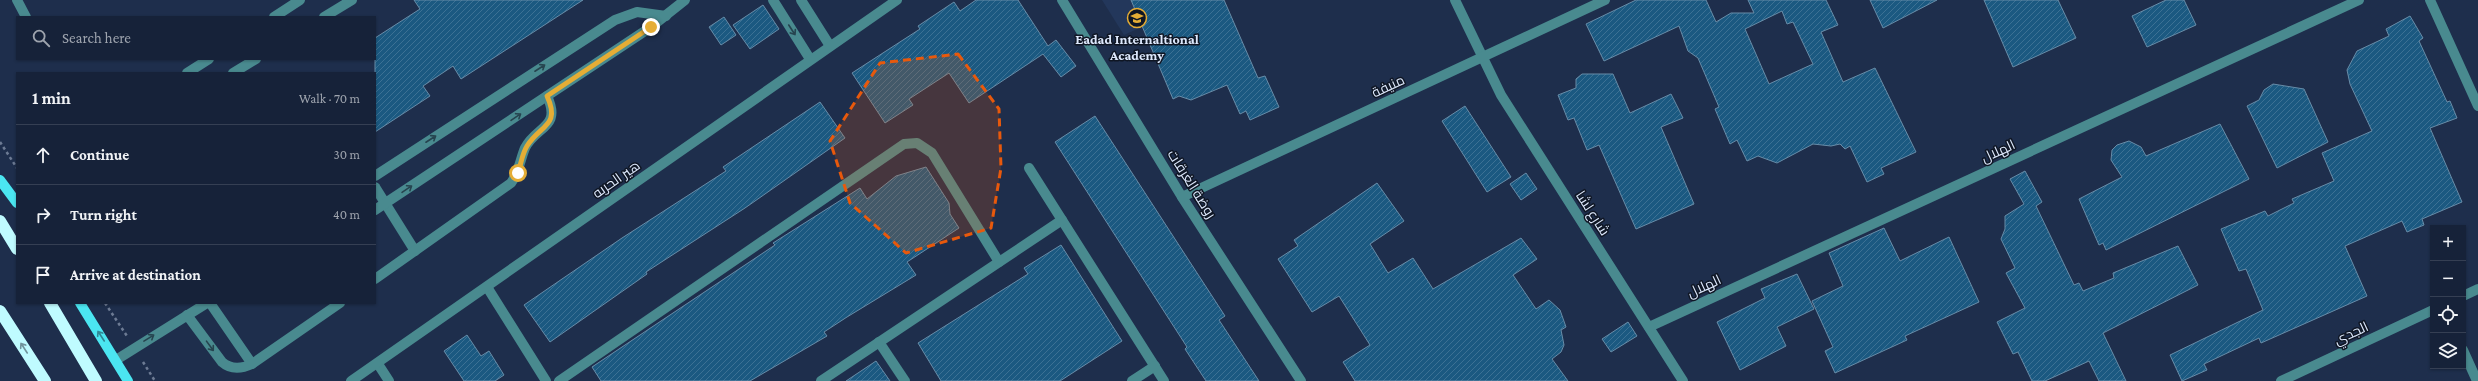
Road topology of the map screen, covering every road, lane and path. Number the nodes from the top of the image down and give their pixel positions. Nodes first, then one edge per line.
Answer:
1 (16, 0) edge
2 (300, 0) edge
3 (352, 0) edge
4 (685, 0) edge
5 (773, 0) edge
6 (801, 0) edge
7 (897, 0) edge
8 (1062, 0) edge
9 (1456, 0) edge
10 (1605, 0) edge
11 (2359, 0) edge
12 (2430, 0) edge
13 (25, 16) edge
14 (276, 16) edge
15 (326, 16) edge
16 (666, 16) junction
17 (830, 46) junction
18 (1482, 58) junction
19 (810, 59) junction
20 (207, 60) edge
21 (254, 60) edge
22 (189, 72) edge
23 (235, 72) edge
24 (547, 96) junction
25 (2478, 106) edge
26 (0, 142) edge
27 (16, 166) edge
28 (1029, 168) dead end
29 (376, 175) edge
30 (0, 180) edge
31 (376, 189) edge
32 (1182, 197) junction
33 (16, 201) edge
34 (385, 204) junction
35 (376, 209) edge
36 (1062, 220) junction
37 (0, 222) edge
38 (16, 247) edge
39 (415, 251) junction
40 (999, 262) junction
41 (376, 278) edge
42 (487, 287) junction
43 (2478, 289) edge
44 (2466, 295) edge
45 (51, 304) edge
46 (81, 304) edge
47 (206, 304) edge
48 (209, 304) edge
49 (339, 304) edge
50 (0, 311) edge
51 (2430, 311) edge
52 (187, 315) junction
53 (1649, 327) junction
54 (880, 342) junction
55 (2466, 356) edge
56 (116, 360) junction
57 (252, 364) junction
58 (378, 364) junction
59 (1155, 366) junction
60 (2476, 376) edge
61 (45, 381) edge
62 (96, 381) edge
63 (128, 381) edge
64 (351, 381) edge
65 (389, 381) edge
66 (546, 381) edge
67 (558, 381) edge
68 (821, 381) edge
69 (905, 381) edge
70 (1132, 381) edge
71 (1164, 381) edge
72 (1301, 381) edge
73 (1683, 381) edge
74 (2281, 381) edge

1 - 13 street
2 - 14 street
3 - 15 street
4 - 16 street
5 -> 19 street
6 - 17 street
7 - 17 street, هير الحربه
8 - 32 street, روضة الغرقات
9 - 18 street, شارع لشا
10 - 18 street, منيفة
11 - 53 street, الهلال
12 - 25 street
16 - 24 street
29 -> 16 street
17 - 19 street, هير الحربه
18 - 32 street, منيفة
18 - 53 street, شارع لشا
19 - 42 street, هير الحربه
20 - 22 street
21 - 23 street
34 -> 24 street
24 - 39 street
26 - 27 path
28 - 36 street
30 - 33 main road
31 - 34 street
32 - 72 street, روضة الغرقات
34 - 35 street
34 - 39 street
36 - 40 street
36 - 59 street
37 - 38 highway
39 - 41 street
40 - 54 street
40 - 67 street
42 - 58 street, هير الحربه
42 - 66 street
43 - 44 street
45 - 62 highway
56 -> 46 main road
47 - 52 street
48 - 57 street
49 - 57 street
61 -> 50 highway
51 - 74 street, الجدي
56 -> 52 street
52 -> 57 street
53 - 73 street, شارع لشا
54 - 68 street
54 - 69 street
55 - 60 street
56 - 63 main road
58 - 64 street, هير الحربه
58 - 65 street
59 - 70 street
59 - 71 street

